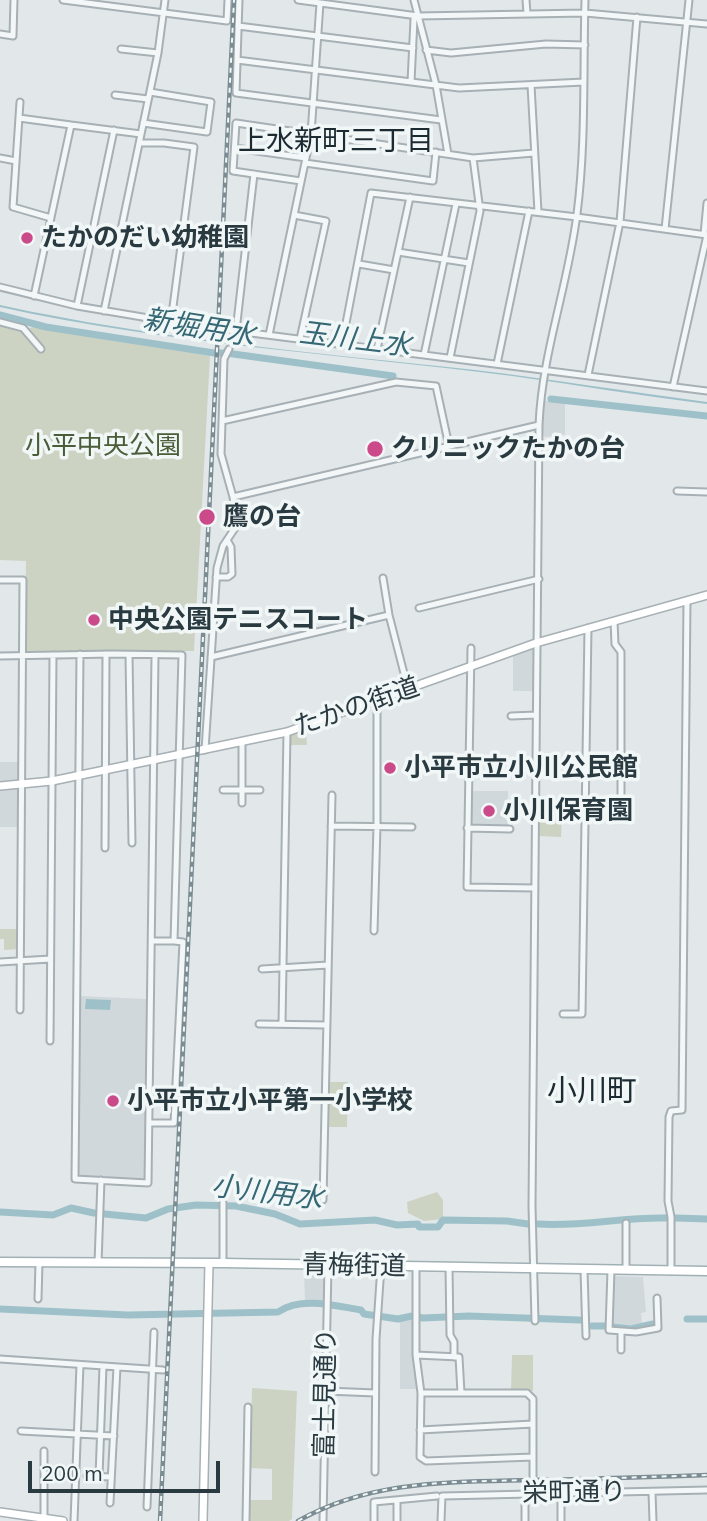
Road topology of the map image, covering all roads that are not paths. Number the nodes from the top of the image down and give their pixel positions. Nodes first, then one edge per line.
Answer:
1 (14, 0) edge
2 (63, 0) edge
3 (165, 0) edge
4 (228, 0) edge
5 (240, 0) edge
6 (298, 0) edge
7 (414, 0) edge
8 (526, 0) edge
9 (585, 0) edge
10 (689, 0) edge
11 (320, 3) junction
12 (164, 13) junction
13 (527, 13) junction
14 (585, 13) junction
15 (418, 16) junction
16 (637, 17) junction
17 (686, 22) junction
18 (707, 24) edge
19 (238, 26) junction
20 (0, 34) edge
21 (318, 36) junction
22 (585, 45) junction
23 (413, 48) junction
24 (121, 49) dead end
25 (426, 50) junction
26 (158, 53) junction
27 (237, 60) junction
28 (316, 70) junction
29 (411, 82) junction
30 (584, 82) junction
31 (436, 85) junction
32 (531, 85) junction
33 (150, 92) junction
34 (115, 95) dead end
35 (148, 99) junction
36 (20, 102) dead end
37 (314, 103) junction
38 (19, 118) junction
39 (441, 120) junction
40 (144, 123) junction
41 (72, 125) junction
42 (114, 130) junction
43 (141, 134) junction
44 (311, 134) junction
45 (140, 142) junction
46 (235, 148) junction
47 (436, 152) junction
48 (534, 153) junction
49 (448, 154) junction
50 (0, 158) edge
51 (472, 158) junction
52 (305, 160) junction
53 (16, 161) junction
54 (254, 174) junction
55 (301, 181) junction
56 (410, 197) junction
57 (707, 203) edge
58 (456, 204) junction
59 (480, 206) junction
60 (529, 211) junction
61 (538, 212) junction
62 (294, 215) junction
63 (577, 217) junction
64 (51, 218) junction
65 (620, 222) junction
66 (665, 229) junction
67 (706, 235) edge
68 (398, 252) junction
69 (443, 259) junction
70 (469, 263) junction
71 (359, 264) junction
72 (394, 270) junction
73 (0, 287) edge
74 (34, 296) junction
75 (77, 306) junction
76 (104, 311) junction
77 (0, 322) edge
78 (171, 322) junction
79 (232, 332) junction
80 (269, 335) junction
81 (300, 339) junction
82 (342, 344) junction
83 (41, 349) dead end
84 (377, 349) junction
85 (229, 350) dead end
86 (424, 355) junction
87 (450, 358) junction
88 (497, 364) junction
89 (544, 370) junction
90 (588, 375) junction
91 (673, 387) junction
92 (707, 391) edge
93 (222, 421) junction
94 (539, 425) junction
95 (449, 446) junction
96 (677, 491) dead end
97 (707, 492) edge
98 (233, 497) junction
99 (227, 540) junction
100 (216, 577) junction
101 (383, 578) dead end
102 (539, 579) junction
103 (0, 580) edge
104 (707, 595) edge
105 (687, 601) junction
106 (419, 608) dead end
107 (388, 615) junction
108 (614, 621) junction
109 (588, 628) junction
110 (536, 643) junction
111 (471, 648) dead end
112 (80, 654) junction
113 (106, 654) junction
114 (53, 655) junction
115 (130, 655) junction
116 (0, 656) edge
117 (155, 656) junction
118 (22, 657) junction
119 (211, 657) junction
120 (469, 667) junction
121 (408, 689) junction
122 (377, 700) junction
123 (536, 715) junction
124 (511, 716) dead end
125 (287, 732) junction
126 (243, 742) junction
127 (205, 750) junction
128 (178, 755) junction
129 (155, 760) junction
130 (132, 764) junction
131 (106, 770) junction
132 (77, 776) junction
133 (51, 781) junction
134 (22, 784) junction
135 (0, 786) edge
136 (223, 790) dead end
137 (243, 790) junction
138 (260, 790) dead end
139 (332, 795) dead end
140 (242, 803) dead end
141 (621, 804) dead end
142 (331, 826) junction
143 (377, 826) junction
144 (412, 827) dead end
145 (467, 828) junction
146 (510, 829) dead end
147 (132, 843) dead end
148 (105, 848) dead end
149 (535, 888) junction
150 (374, 931) dead end
151 (152, 941) junction
152 (174, 941) junction
153 (50, 959) junction
154 (21, 961) junction
155 (0, 962) edge
156 (328, 965) junction
157 (284, 967) junction
158 (262, 969) dead end
159 (20, 1010) dead end
160 (563, 1014) dead end
161 (259, 1024) dead end
162 (282, 1024) junction
163 (327, 1025) junction
164 (50, 1041) dead end
165 (149, 1123) junction
166 (101, 1181) junction
167 (323, 1200) dead end
168 (223, 1206) dead end
169 (626, 1223) dead end
170 (0, 1262) edge
171 (39, 1263) junction
172 (98, 1263) junction
173 (209, 1263) junction
174 (223, 1263) junction
175 (328, 1265) junction
176 (381, 1266) junction
177 (416, 1267) junction
178 (449, 1267) junction
179 (532, 1268) junction
180 (584, 1270) junction
181 (611, 1270) junction
182 (626, 1270) junction
183 (671, 1271) junction
184 (707, 1271) edge
185 (657, 1298) dead end
186 (38, 1299) dead end
187 (535, 1318) dead end
188 (154, 1332) dead end
189 (621, 1333) junction
190 (586, 1336) dead end
191 (621, 1350) dead end
192 (416, 1355) junction
193 (454, 1357) junction
194 (0, 1359) edge
195 (80, 1365) junction
196 (103, 1366) junction
197 (117, 1367) junction
198 (153, 1369) junction
199 (163, 1370) dead end
200 (327, 1391) junction
201 (375, 1393) junction
202 (421, 1393) junction
203 (461, 1393) junction
204 (248, 1407) dead end
205 (533, 1424) junction
206 (420, 1430) junction
207 (22, 1431) dead end
208 (77, 1434) junction
209 (101, 1435) junction
210 (114, 1436) junction
211 (44, 1451) dead end
212 (533, 1457) junction
213 (375, 1472) dead end
214 (87, 1476) dead end
215 (99, 1477) junction
216 (111, 1477) junction
217 (707, 1490) edge
218 (652, 1492) junction
219 (533, 1493) junction
220 (561, 1493) junction
221 (525, 1494) junction
222 (439, 1496) junction
223 (397, 1500) junction
224 (110, 1503) dead end
225 (147, 1507) dead end
226 (0, 1512) edge
227 (21, 1518) edge
228 (44, 1518) junction
229 (63, 1521) edge
230 (74, 1521) edge
231 (203, 1521) edge
232 (246, 1521) edge
233 (323, 1521) edge
234 (374, 1521) edge
235 (397, 1521) edge
236 (441, 1521) edge
237 (525, 1521) edge
238 (561, 1521) edge
239 (653, 1521) edge

1 - 20 street
2 - 12 street
3 - 12 street
4 - 12 street
5 - 19 street
6 - 11 street
7 - 15 street
8 - 13 street
9 - 14 street
10 - 17 street
11 - 15 street
11 - 21 street
12 - 26 street
13 - 14 street
13 - 15 street
14 - 16 street
14 - 22 street
15 - 23 street
15 - 25 street
16 - 17 street
16 - 65 street
17 - 18 street
17 - 66 street
19 - 21 street
19 - 27 street
21 - 23 street
21 - 28 street
22 - 25 street
22 - 30 street
23 - 29 street
24 - 26 street
25 - 31 street
26 - 33 street
27 - 28 street
27 - 37 street
28 - 29 street
28 - 37 street
29 - 31 street
30 - 32 street
30 - 63 street
31 - 32 street
31 - 39 street
32 - 48 street
33 - 35 street
33 - 40 street
34 - 35 street
35 - 40 street
36 - 38 street
37 - 39 street
37 - 44 street
38 - 41 street
38 - 53 street
39 - 49 street
40 - 43 street
41 - 42 street
41 - 64 street
42 - 43 street
42 - 75 street
43 - 45 street
44 - 46 street
44 - 47 street
44 - 52 street
45 - 76 street
45 - 78 street
46 - 52 street
46 - 54 street
47 - 49 street
47 - 52 street
48 - 51 street
48 - 61 street
49 - 51 street
50 - 53 street
51 - 59 street
52 - 55 street
53 - 64 street
54 - 55 street
54 - 79 street
55 - 62 street
56 - 58 street
56 - 68 street
56 - 71 street
57 - 67 street
58 - 59 street
58 - 69 street
59 - 60 street
59 - 70 street
60 - 61 street
60 - 88 street
61 - 63 street
62 - 80 street
62 - 81 street
63 - 65 street
63 - 89 street
64 - 74 street
65 - 66 street
65 - 90 street
66 - 67 street
67 - 91 street
68 - 69 street
68 - 72 street
69 - 70 street
69 - 86 street
70 - 87 street
71 - 72 street
71 - 82 street
72 - 84 street
73 - 74 street
74 - 75 street
75 - 76 street
76 - 78 street
77 - 83 street
78 - 79 street
79 - 80 street
80 - 81 street
81 - 82 street
82 - 84 street
84 - 86 street
85 - 93 street
86 - 87 street
87 - 88 street
88 - 89 street
89 - 90 street
89 - 94 street
90 - 91 street
91 - 92 street
93 - 95 street
93 - 98 street
94 - 95 street
94 - 102 street
95 - 98 street
96 - 97 street
98 - 99 street
99 - 100 street
99 - 100 street
100 - 119 street
101 - 107 street
102 - 106 street
102 - 110 street
103 - 118 street
104 - 105 street, たかの街道
105 - 108 street, たかの街道
105 - 183 street
107 - 119 street
107 - 121 street
108 - 109 street, たかの街道
108 - 141 street
109 - 110 street, たかの街道
109 - 160 street
110 - 120 street, たかの街道
110 - 123 street
111 - 120 street
112 - 113 street
112 - 114 street
112 - 132 street
113 - 115 street
113 - 131 street
114 - 118 street
114 - 133 street
115 - 117 street
115 - 130 street
116 - 118 street
117 - 128 street
117 - 129 street
118 - 134 street
119 - 127 street
120 - 121 street, たかの街道
120 - 145 street
121 - 122 street, たかの街道
122 - 125 street, たかの街道
122 - 143 street
123 - 124 street
123 - 149 street
125 - 126 street, たかの街道
125 - 157 street
126 - 127 street, たかの街道
126 - 137 street
127 - 128 street, たかの街道
128 - 129 street, たかの街道
128 - 152 street
129 - 130 street, たかの街道
129 - 151 street
130 - 131 street, たかの街道
130 - 147 street
131 - 132 street, たかの街道
131 - 148 street
132 - 133 street, たかの街道
132 - 166 street
133 - 134 street, たかの街道
133 - 153 street
134 - 135 street, たかの街道
134 - 154 street
136 - 137 street
137 - 138 street
137 - 140 street
139 - 142 street
142 - 143 street
142 - 156 street
143 - 144 street
143 - 150 street
145 - 146 street
145 - 149 street
149 - 179 street
151 - 152 street
151 - 165 street
152 - 165 street
153 - 154 street
153 - 164 street
154 - 155 street
154 - 159 street
156 - 157 street
156 - 163 street
157 - 158 street
157 - 162 street
161 - 162 street
162 - 163 street
163 - 167 street
165 - 166 street
166 - 172 street
168 - 174 street
169 - 182 street
170 - 171 main road, 青梅街道
171 - 172 main road, 青梅街道
171 - 186 street
172 - 173 main road, 青梅街道
173 - 174 main road, 青梅街道
173 - 231 street
174 - 175 main road, 青梅街道
175 - 176 main road, 青梅街道
175 - 200 street, 富士見通り
176 - 177 main road, 青梅街道
176 - 201 street
177 - 178 main road, 青梅街道
177 - 192 street
178 - 179 main road, 青梅街道
178 - 193 street
179 - 180 main road, 青梅街道
179 - 187 street
180 - 181 main road, 青梅街道
180 - 190 street
181 - 182 main road, 青梅街道
181 - 189 street
182 - 183 main road, 青梅街道
183 - 184 main road, 青梅街道
185 - 189 street
188 - 198 street
189 - 191 street
192 - 193 street
192 - 202 street
193 - 203 street
194 - 195 street
195 - 196 street
195 - 208 street
196 - 197 street
196 - 209 street
197 - 198 street
197 - 210 street
198 - 199 street
198 - 225 street
200 - 201 street
200 - 233 street, 富士見通り
201 - 213 street
202 - 203 street
202 - 206 street
203 - 205 street
204 - 232 street
205 - 206 street
205 - 212 street
206 - 212 street
207 - 208 street
208 - 209 street
208 - 230 street
209 - 210 street
209 - 215 street
210 - 216 street
211 - 228 street
212 - 219 street
214 - 215 street
215 - 216 street
216 - 224 street
217 - 218 street, 栄町通り
218 - 220 street, 栄町通り
218 - 239 street
219 - 220 street, 栄町通り
219 - 221 street, 栄町通り
220 - 238 street
221 - 222 street, 栄町通り
221 - 237 street
222 - 223 street, 栄町通り
222 - 236 street
223 - 234 street
223 - 235 street
226 - 227 street
227 - 228 street
228 - 229 street

